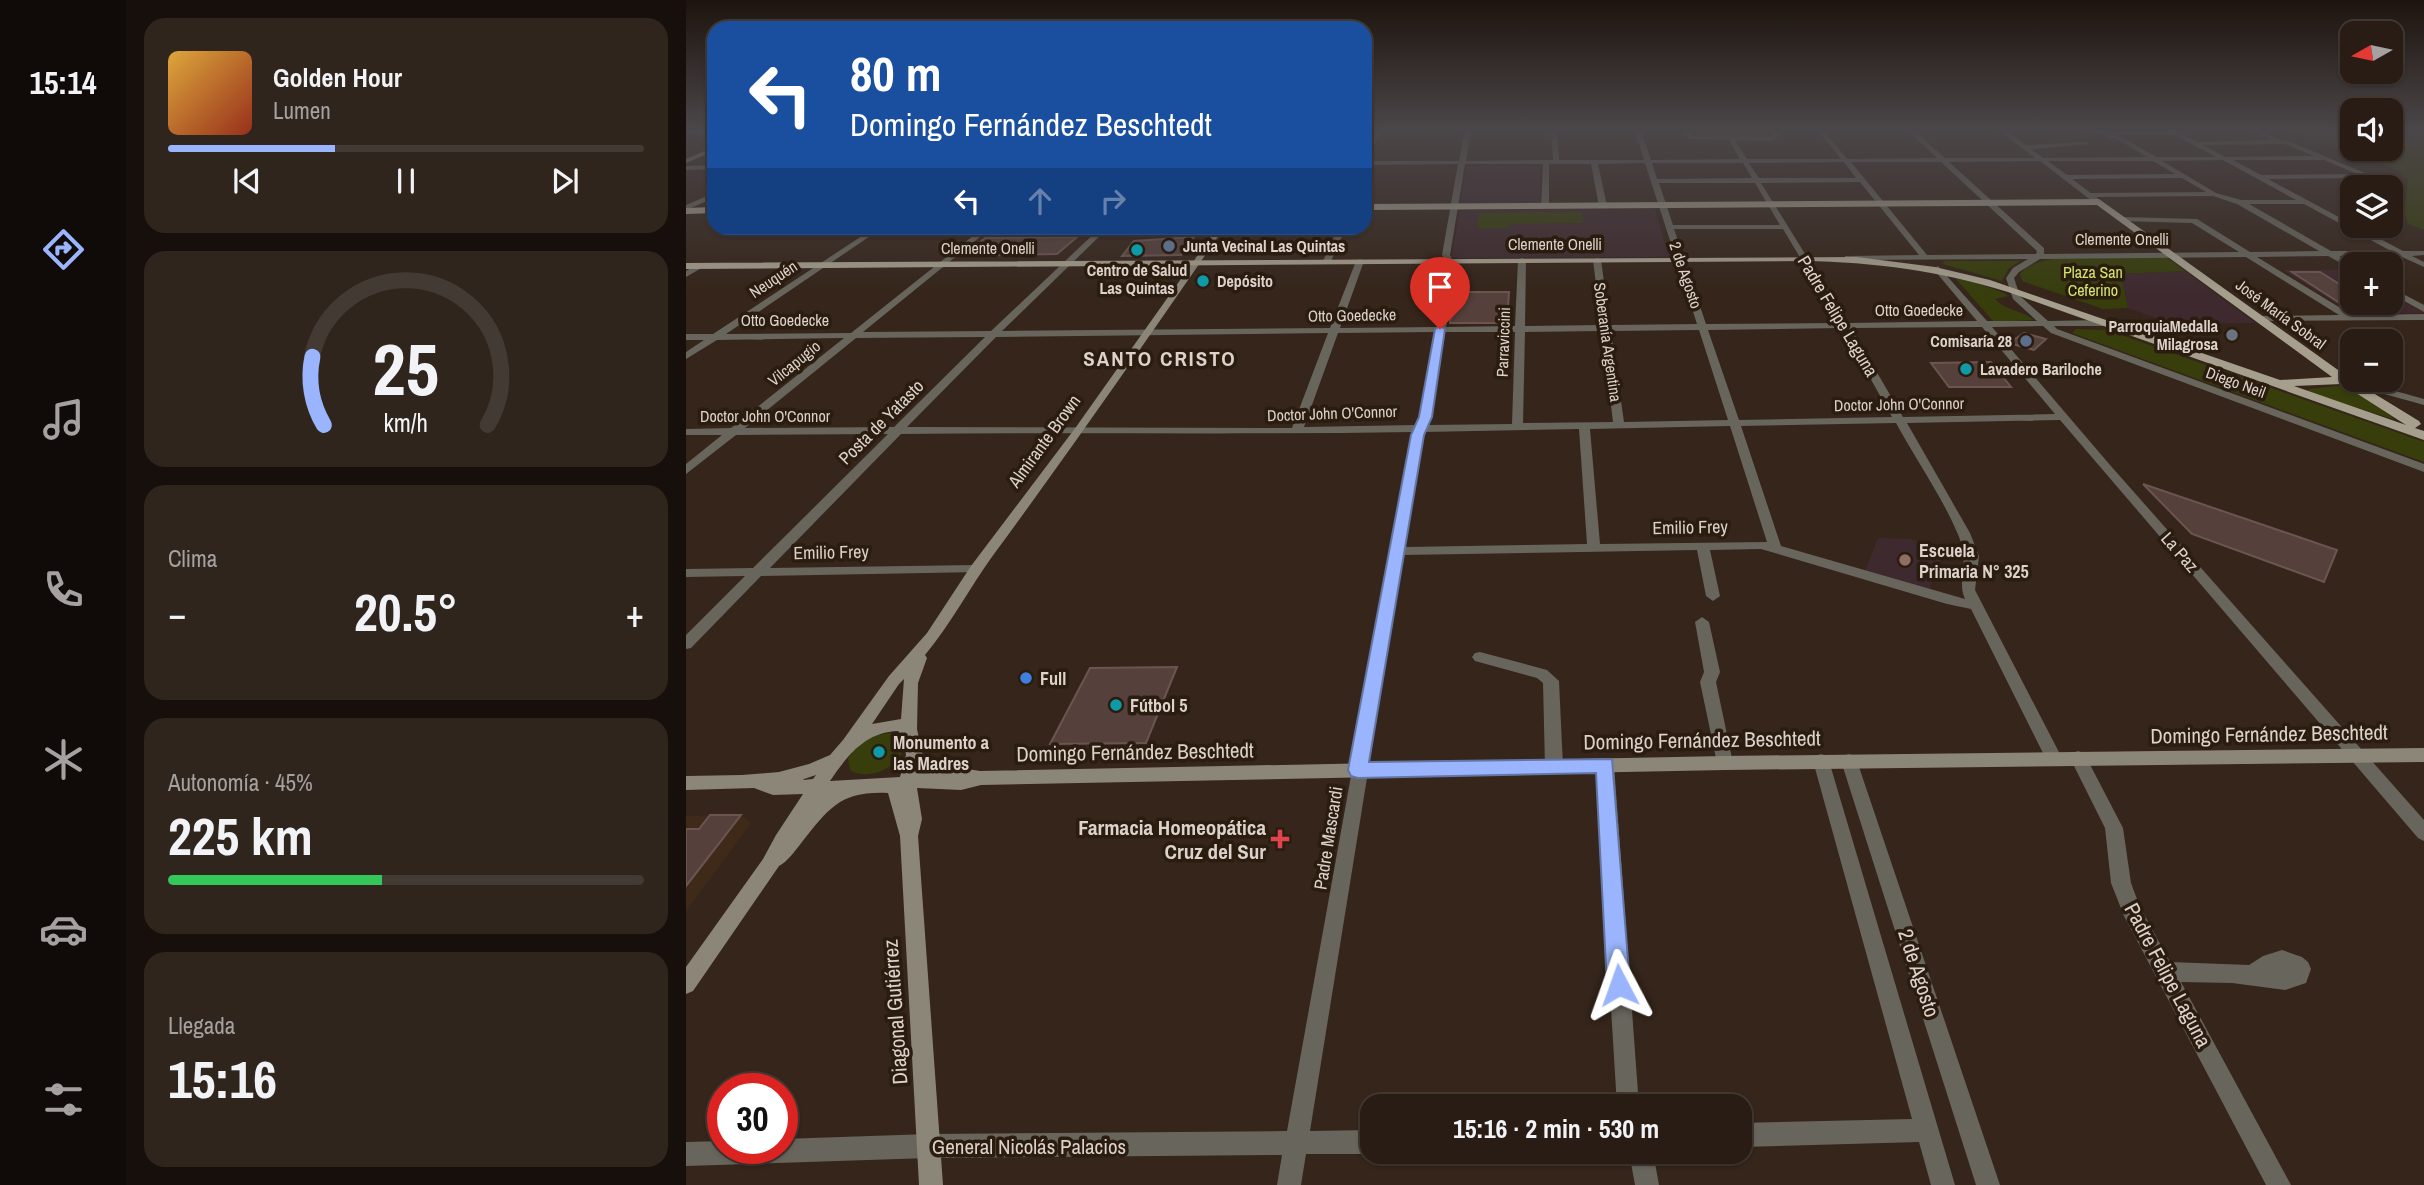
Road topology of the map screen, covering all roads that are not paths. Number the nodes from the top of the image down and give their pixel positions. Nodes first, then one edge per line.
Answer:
1 (1459, 183) edge
2 (1546, 183) edge
3 (1598, 183) edge
4 (1655, 183) edge
5 (1759, 183) edge
6 (1864, 183) edge
7 (1968, 183) edge
8 (2074, 183) edge
9 (2196, 183) edge
10 (2272, 183) edge
11 (2214, 194) junction
12 (2094, 198) junction
13 (707, 199) edge
14 (2240, 202) junction
15 (2307, 202) junction
16 (1990, 203) junction
17 (1771, 204) junction
18 (1881, 204) junction
19 (1663, 205) junction
20 (1545, 206) junction
21 (1603, 206) junction
22 (1372, 207) edge
23 (1455, 207) junction
24 (686, 210) edge
25 (707, 211) edge
26 (2123, 219) junction
27 (1669, 227) junction
28 (1785, 227) junction
29 (867, 235) edge
30 (978, 235) edge
31 (1097, 235) edge
32 (1215, 235) edge
33 (1339, 235) edge
34 (2400, 252) edge
35 (2329, 253) junction
36 (2340, 253) edge
37 (2403, 253) edge
38 (2424, 253) edge
39 (2171, 254) junction
40 (2250, 254) junction
41 (2403, 254) edge
42 (2040, 255) junction
43 (1924, 256) junction
44 (1804, 258) junction
45 (1848, 258) junction
46 (1680, 259) junction
47 (1449, 260) junction
48 (1522, 260) junction
49 (1597, 260) junction
50 (2340, 260) edge
51 (1327, 261) junction
52 (1360, 261) junction
53 (1194, 262) junction
54 (1068, 263) junction
55 (942, 264) junction
56 (822, 265) junction
57 (2424, 265) edge
58 (686, 266) edge
59 (701, 266) junction
60 (1938, 269) junction
61 (686, 274) edge
62 (2012, 290) junction
63 (2403, 297) edge
64 (2424, 309) edge
65 (2424, 317) edge
66 (2350, 318) junction
67 (2259, 319) junction
68 (2102, 323) junction
69 (2046, 324) junction
70 (1985, 326) junction
71 (1846, 327) junction
72 (1606, 328) junction
73 (1704, 328) junction
74 (1440, 329) junction
75 (1519, 329) junction
76 (1335, 331) junction
77 (1146, 333) junction
78 (992, 335) junction
79 (715, 336) junction
80 (852, 336) junction
81 (686, 337) edge
82 (686, 356) edge
83 (2340, 376) edge
84 (2254, 378) junction
85 (2340, 380) edge
86 (2365, 392) edge
87 (2390, 392) edge
88 (2423, 401) edge
89 (2063, 417) junction
90 (1898, 419) junction
91 (1736, 422) junction
92 (1619, 424) junction
93 (1517, 425) junction
94 (1584, 425) junction
95 (1422, 426) junction
96 (1080, 429) junction
97 (1297, 430) junction
98 (2424, 430) edge
99 (735, 431) junction
100 (898, 431) junction
101 (686, 432) edge
102 (2424, 436) edge
103 (2424, 468) edge
104 (686, 470) edge
105 (1703, 546) junction
106 (1775, 547) junction
107 (1594, 548) junction
108 (1398, 551) junction
109 (976, 569) junction
110 (756, 572) junction
111 (686, 573) edge
112 (1713, 596) dead end
113 (1975, 605) junction
114 (1702, 622) dead end
115 (686, 644) edge
116 (926, 644) junction
117 (1480, 657) dead end
118 (909, 730) junction
119 (850, 743) junction
120 (914, 755) junction
121 (2424, 755) edge
122 (2357, 756) junction
123 (2054, 758) junction
124 (2078, 758) junction
125 (835, 759) junction
126 (1821, 761) junction
127 (1849, 761) junction
128 (1725, 763) junction
129 (1605, 765) junction
130 (1554, 766) junction
131 (1358, 770) junction
132 (981, 778) junction
133 (756, 782) junction
134 (686, 783) edge
135 (902, 783) junction
136 (817, 788) junction
137 (847, 788) junction
138 (2424, 833) edge
139 (770, 865) junction
140 (2165, 972) junction
141 (2252, 976) dead end
142 (686, 984) edge
143 (1627, 1094) edge
144 (1927, 1130) junction
145 (1752, 1135) edge
146 (1360, 1142) edge
147 (1297, 1144) junction
148 (929, 1146) junction
149 (686, 1154) edge
150 (1643, 1164) edge
151 (931, 1185) edge
152 (1289, 1185) edge
153 (1647, 1185) edge
154 (1943, 1185) edge
155 (1988, 1185) edge
156 (2279, 1185) edge

1 - 23 street, Padre Mascardi
2 - 20 street
3 - 21 street
4 - 19 street, 2 de Agosto
5 - 17 street, Padre Felipe Laguna
6 - 18 street
7 - 16 street
8 - 12 street, José María Sobral
9 - 11 street
10 - 15 street
11 - 12 street
11 - 14 street
12 - 16 main road
12 - 26 main road, José María Sobral
13 - 24 street
14 - 15 street
14 - 35 street
15 - 34 street
16 - 18 main road
16 - 42 street
17 - 18 main road
17 - 19 main road
17 - 28 street, Padre Felipe Laguna
18 - 43 street
19 - 21 main road
19 - 27 street, 2 de Agosto
20 - 21 main road
20 - 23 main road
22 - 23 main road
23 - 47 street, Padre Mascardi
24 - 25 main road
26 - 39 main road, José María Sobral
26 - 40 street, José María Sobral
27 - 28 street
27 - 46 street, 2 de Agosto
28 - 44 street, Padre Felipe Laguna
29 - 56 street, Neuquén
30 - 55 street, Vilcapugio
31 - 54 street, Posta de Yatasto
32 - 53 main road, Almirante Brown
33 - 51 street
35 - 36 street, Clemente Onelli
35 - 40 street, Clemente Onelli
35 - 50 street
37 - 38 street, Clemente Onelli
39 - 40 street, Clemente Onelli
39 - 42 street, Clemente Onelli
39 - 67 main road, José María Sobral
40 - 66 street, José María Sobral
41 - 57 street
42 - 43 street, Clemente Onelli
42 - 62 street
43 - 45 street, Clemente Onelli
44 - 45 main road, Clemente Onelli
44 - 46 main road, Clemente Onelli
44 - 71 street, Padre Felipe Laguna
45 - 60 main road
46 - 49 main road, Clemente Onelli
46 - 73 street, 2 de Agosto
47 - 48 main road, Clemente Onelli
47 - 52 main road, Clemente Onelli
47 - 74 street, Padre Mascardi
48 - 49 main road, Clemente Onelli
48 - 75 street, Parraviccini
49 - 72 street, Soberanía Argentina
51 - 52 main road, Clemente Onelli
51 - 53 main road, Clemente Onelli
52 - 76 street
53 - 54 main road, Clemente Onelli
53 - 77 main road, Almirante Brown
54 - 55 main road, Clemente Onelli
54 - 78 street, Posta de Yatasto
55 - 56 main road, Clemente Onelli
55 - 80 street, Vilcapugio
56 - 59 main road, Clemente Onelli
56 - 79 street, Neuquén
58 - 59 main road, Clemente Onelli
59 - 61 street
60 - 62 main road
60 - 70 street, La Paz
62 - 68 main road
62 - 69 street, Diego Neil
63 - 64 street
65 - 66 street
66 - 67 street
67 - 83 main road, José María Sobral
68 - 69 street, Otto Goedecke
68 - 84 main road
69 - 70 street, Otto Goedecke
69 - 103 street, Diego Neil
70 - 71 street, Otto Goedecke
70 - 89 street, La Paz
71 - 73 street, Otto Goedecke
71 - 90 street, Padre Felipe Laguna
72 - 73 street, Otto Goedecke
72 - 75 street, Otto Goedecke
72 - 92 street, Soberanía Argentina
73 - 91 street, 2 de Agosto
74 - 75 street, Otto Goedecke
74 - 76 street, Otto Goedecke
74 - 95 street, Padre Mascardi
75 - 93 street, Parraviccini
76 - 77 street, Otto Goedecke
76 - 97 street
77 - 78 street, Otto Goedecke
77 - 96 main road, Almirante Brown
78 - 80 street, Otto Goedecke
78 - 100 street, Posta de Yatasto
79 - 80 street, Otto Goedecke
79 - 81 street, Otto Goedecke
79 - 82 street, Neuquén
80 - 99 street, Vilcapugio
84 - 85 main road
84 - 102 main road
86 - 98 main road, José María Sobral
87 - 88 street
89 - 90 street, Doctor John O'Connor
89 - 122 street, La Paz
90 - 91 street, Doctor John O'Connor
90 - 113 street, Padre Felipe Laguna
91 - 92 street, Doctor John O'Connor
91 - 106 street, 2 de Agosto
92 - 94 street, Doctor John O'Connor
93 - 94 street, Doctor John O'Connor
93 - 95 street, Doctor John O'Connor
94 - 107 street
95 - 97 street, Doctor John O'Connor
95 - 108 street, Padre Mascardi
96 - 97 street, Doctor John O'Connor
96 - 100 street, Doctor John O'Connor
96 - 109 main road, Almirante Brown
99 - 100 street, Doctor John O'Connor
99 - 101 street, Doctor John O'Connor
99 - 104 street, Vilcapugio
100 - 110 street, Posta de Yatasto
105 - 106 street, Emilio Frey
105 - 107 street, Emilio Frey
105 - 112 street
106 - 113 street, Emilio Frey
107 - 108 street, Emilio Frey
108 - 131 street, Padre Mascardi
109 - 110 street, Emilio Frey
109 - 116 main road, Almirante Brown
110 - 111 street, Emilio Frey
110 - 115 street, Posta de Yatasto
113 - 123 street, Padre Felipe Laguna
114 - 128 street
116 - 118 main road, Almirante Brown
116 - 119 main road, Almirante Brown
117 - 130 street
118 - 119 main road
118 - 120 main road, Almirante Brown
119 - 125 main road
120 - 132 main road, Domingo Fernández Beschtedt
120 - 135 main road
121 - 122 main road, Domingo Fernández Beschtedt
122 - 124 main road, Domingo Fernández Beschtedt
122 - 138 street, La Paz
123 - 124 main road, Domingo Fernández Beschtedt
123 - 127 main road, Domingo Fernández Beschtedt
124 - 140 street, Padre Felipe Laguna
125 - 133 main road
125 - 136 main road
126 - 127 main road, Domingo Fernández Beschtedt
126 - 128 main road, Domingo Fernández Beschtedt
126 - 144 street, 2 de Agosto
127 - 155 street, 2 de Agosto
128 - 129 main road, Domingo Fernández Beschtedt
129 - 130 main road, Domingo Fernández Beschtedt
129 - 143 street
130 - 131 main road, Domingo Fernández Beschtedt
131 - 132 main road, Domingo Fernández Beschtedt
131 - 147 street, Padre Mascardi
132 - 135 main road, Domingo Fernández Beschtedt
133 - 134 main road
133 - 136 main road
135 - 137 main road, Domingo Fernández Beschtedt
135 - 148 main road, Diagonal Gutiérrez
136 - 137 main road, Domingo Fernández Beschtedt
136 - 139 main road
137 - 139 main road
139 - 142 main road
140 - 141 street
140 - 156 street, Padre Felipe Laguna
144 - 145 street
144 - 154 street, 2 de Agosto
146 - 147 street, General Nicolás Palacios
147 - 148 street, General Nicolás Palacios
147 - 152 street, Padre Mascardi
148 - 149 street, General Nicolás Palacios
148 - 151 main road, Diagonal Gutiérrez
150 - 153 street

